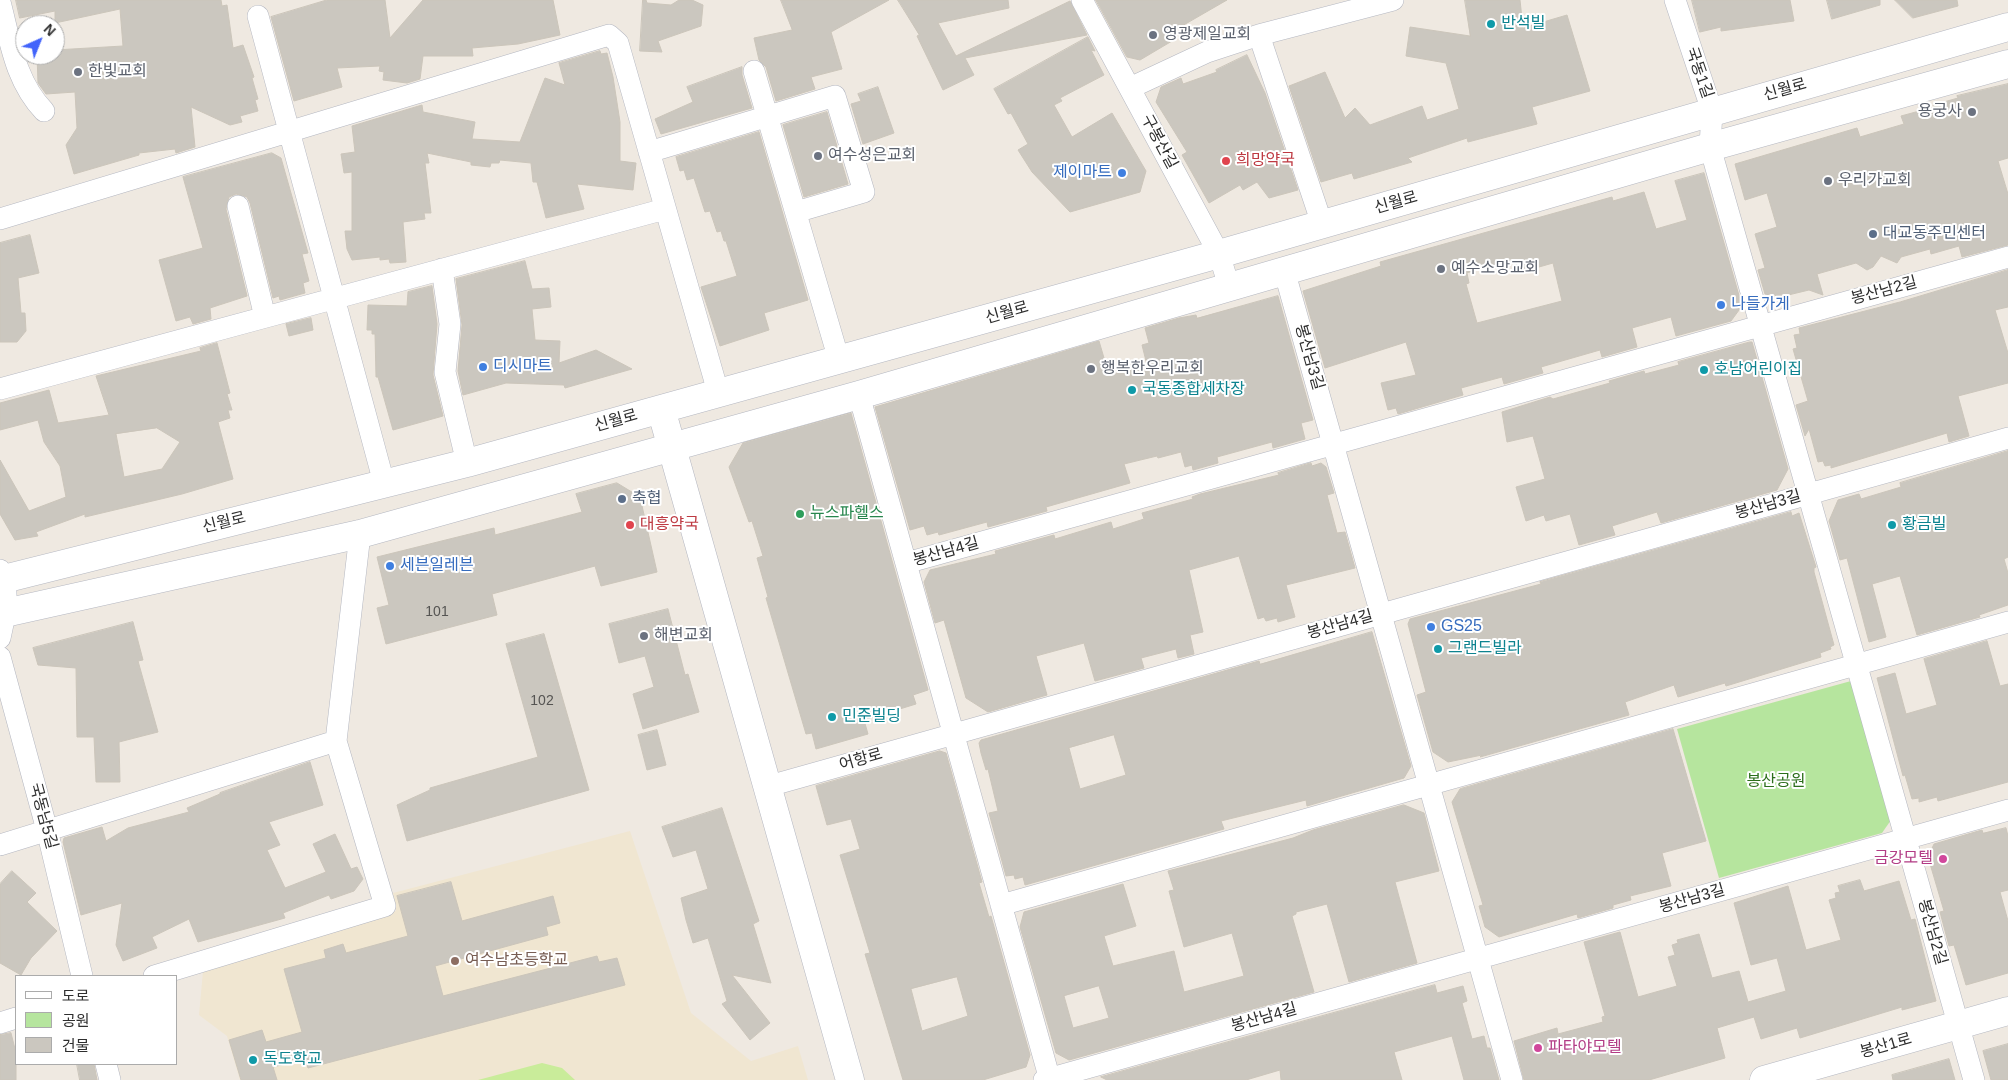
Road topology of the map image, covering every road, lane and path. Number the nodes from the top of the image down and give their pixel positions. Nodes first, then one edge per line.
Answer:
1 (1082, 0) edge
2 (1393, 0) edge
3 (1675, 0) edge
4 (0, 2) edge
5 (258, 16) dead end
6 (2008, 27) edge
7 (1259, 35) junction
8 (2008, 64) edge
9 (754, 71) dead end
10 (1130, 88) junction
11 (44, 111) dead end
12 (1712, 111) junction
13 (768, 117) junction
14 (289, 132) junction
15 (1710, 147) junction
16 (649, 152) junction
17 (238, 206) dead end
18 (665, 209) junction
19 (796, 212) junction
20 (0, 219) edge
21 (1322, 224) junction
22 (1219, 254) junction
23 (2008, 257) edge
24 (442, 269) junction
25 (1284, 270) junction
26 (1229, 286) junction
27 (334, 298) junction
28 (265, 316) junction
29 (1761, 325) junction
30 (839, 360) junction
31 (0, 389) edge
32 (718, 392) junction
33 (858, 395) junction
34 (661, 409) junction
35 (2008, 438) edge
36 (1333, 444) junction
37 (672, 447) junction
38 (467, 463) junction
39 (384, 483) junction
40 (1808, 494) junction
41 (360, 534) junction
42 (906, 563) junction
43 (2, 576) edge
44 (1381, 614) junction
45 (2, 621) edge
46 (2008, 622) edge
47 (0, 657) edge
48 (1856, 664) junction
49 (953, 734) junction
50 (336, 741) junction
51 (1429, 785) junction
52 (769, 786) junction
53 (2008, 810) edge
54 (46, 830) junction
55 (1906, 839) junction
56 (0, 844) edge
57 (1001, 906) junction
58 (1478, 959) junction
59 (82, 975) edge
60 (157, 975) edge
61 (2008, 1011) edge
62 (15, 1018) edge
63 (0, 1023) edge
64 (1958, 1025) junction
65 (106, 1065) edge
66 (1048, 1079) edge
67 (110, 1080) edge
68 (850, 1080) edge
69 (1512, 1080) edge
70 (1764, 1080) edge
71 (1974, 1080) edge

1 - 10 street, 구봉산길
2 - 7 street
3 - 12 street, 국동1길
4 - 11 street
5 - 14 street
6 - 12 street, 신월로
7 - 10 street
7 - 21 street
8 - 15 street, 신월로
9 - 13 street
10 - 22 street, 구봉산길
12 - 15 street, 국동1길
12 - 21 street, 신월로
13 - 16 street
13 - 19 street
13 - 19 street
14 - 16 street
14 - 20 street
14 - 27 street
15 - 25 street, 신월로
15 - 29 street, 봉산남2길
16 - 18 street
17 - 28 street
18 - 24 street
18 - 32 street
19 - 30 street
21 - 22 street, 신월로
22 - 26 street, 구봉산길
22 - 30 street, 신월로
23 - 29 street, 봉산남2길
24 - 27 street
24 - 38 street
25 - 26 street, 신월로
25 - 36 street, 봉산남3길
26 - 33 street, 신월로
27 - 28 street
27 - 39 street
28 - 31 street
29 - 36 street
29 - 40 street, 봉산남2길
30 - 32 street, 신월로
32 - 34 street, 신월로
33 - 37 street, 신월로
33 - 42 street, 봉산남4길
34 - 37 street
34 - 38 street, 신월로
35 - 40 street
36 - 42 street, 봉산남4길
36 - 44 street, 봉산남3길
37 - 41 street, 신월로
37 - 52 street
38 - 39 street, 신월로
39 - 43 street, 신월로
40 - 44 street, 봉산남3길
40 - 48 street, 봉산남2길
41 - 45 street, 신월로
41 - 50 street
42 - 49 street, 봉산남4길
43 - 45 street
44 - 49 street, 봉산남4길
44 - 51 street, 봉산남3길
46 - 48 street
47 - 54 street, 국동남5길
48 - 51 street
48 - 55 street, 봉산남2길
49 - 52 street, 어항로
49 - 57 street, 봉산남4길
50 - 54 street
50 - 60 street
51 - 57 street
51 - 58 street, 봉산남3길
52 - 68 street
53 - 55 street
54 - 56 street
54 - 59 street, 국동남5길
55 - 58 street, 봉산남3길
55 - 64 street, 봉산남2길
57 - 66 street, 봉산남4길
58 - 66 street, 봉산남4길
58 - 69 street, 봉산남3길
61 - 64 street, 봉산1로
62 - 63 street
64 - 70 street, 봉산1로
64 - 71 street, 봉산남2길
65 - 67 street

